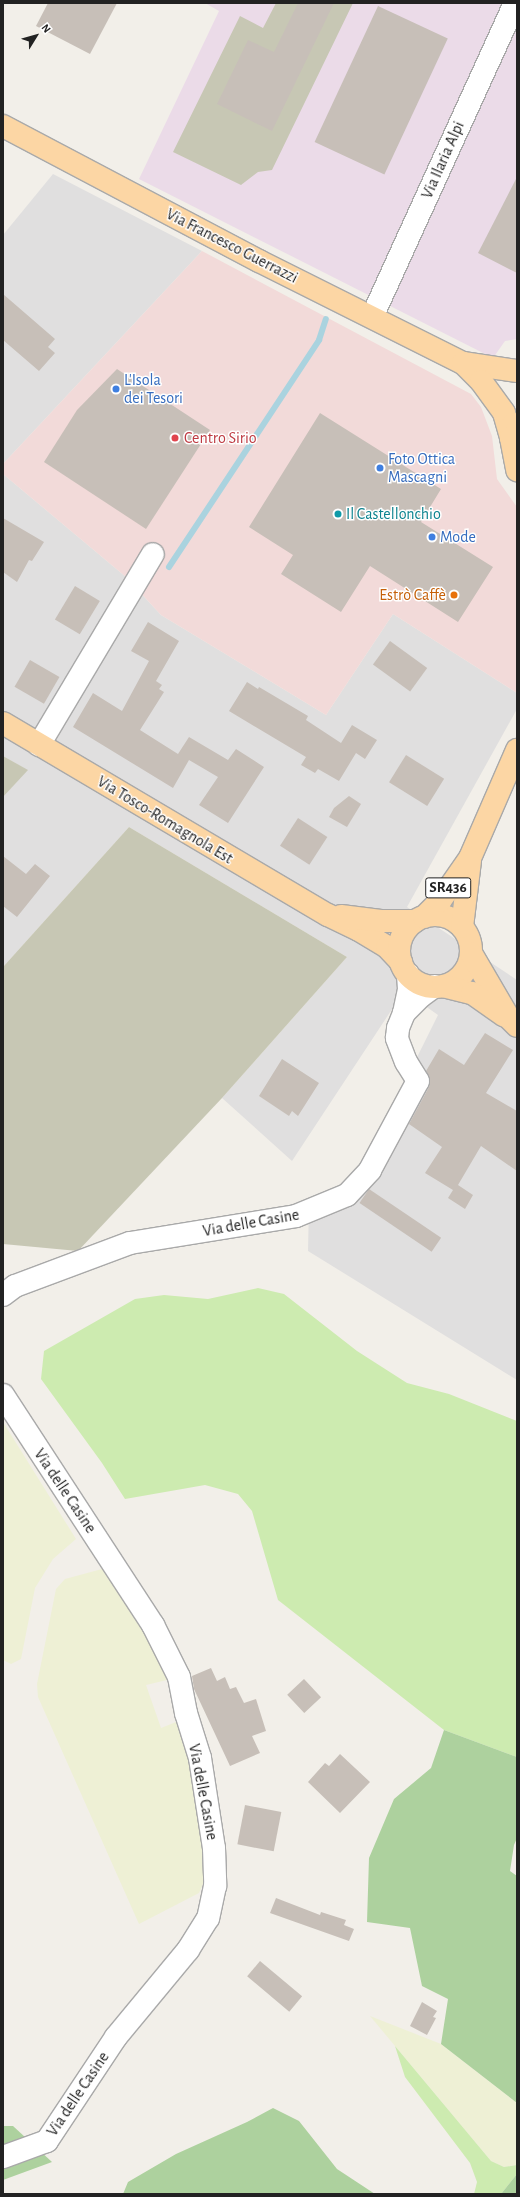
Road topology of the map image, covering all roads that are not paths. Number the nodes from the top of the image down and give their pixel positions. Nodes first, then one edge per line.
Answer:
1 (515, 3) edge
2 (3, 126) edge
3 (372, 317) junction
4 (463, 363) junction
5 (517, 371) edge
6 (517, 409) edge
7 (511, 438) junction
8 (517, 470) edge
9 (154, 554) dead end
10 (3, 723) edge
11 (39, 745) junction
12 (517, 750) edge
13 (470, 858) junction
14 (328, 915) junction
15 (420, 919) junction
16 (462, 927) junction
17 (471, 953) junction
18 (404, 968) junction
19 (439, 986) junction
20 (404, 1013) junction
21 (513, 1022) edge
22 (3, 1295) edge
23 (3, 1394) edge
24 (3, 2157) edge

1 - 3 street, Via Ilaria Alpi
2 - 3 main road, Via Francesco Guerrazzi
3 - 4 main road, Via Francesco Guerrazzi
4 - 5 main road, Via Francesco Guerrazzi
4 - 7 main road, Via Francesco Guerrazzi
6 - 7 main road
7 - 8 main road, Via Francesco Guerrazzi
9 - 11 street
10 - 11 main road, Via Tosco-Romagnola Est
11 - 14 main road, Via Tosco-Romagnola Est
12 - 13 main road, SR436
13 - 15 main road, SR436
13 - 16 main road, SR436
14 - 15 main road, Via Tosco-Romagnola Est
14 - 18 main road, Via Tosco-Romagnola Est
15 - 16 main road, Via Tosco-Romagnola Est
15 - 18 main road
16 - 17 main road, Via Tosco-Romagnola Est
17 - 19 main road
17 - 21 main road, Via Tosco-Romagnola Est
18 - 19 main road, Via Tosco-Romagnola Est
18 - 20 street
19 - 20 street
19 - 21 main road, Via Tosco-Romagnola Est
20 - 22 street, Via delle Casine
23 - 24 street, Via delle Casine

